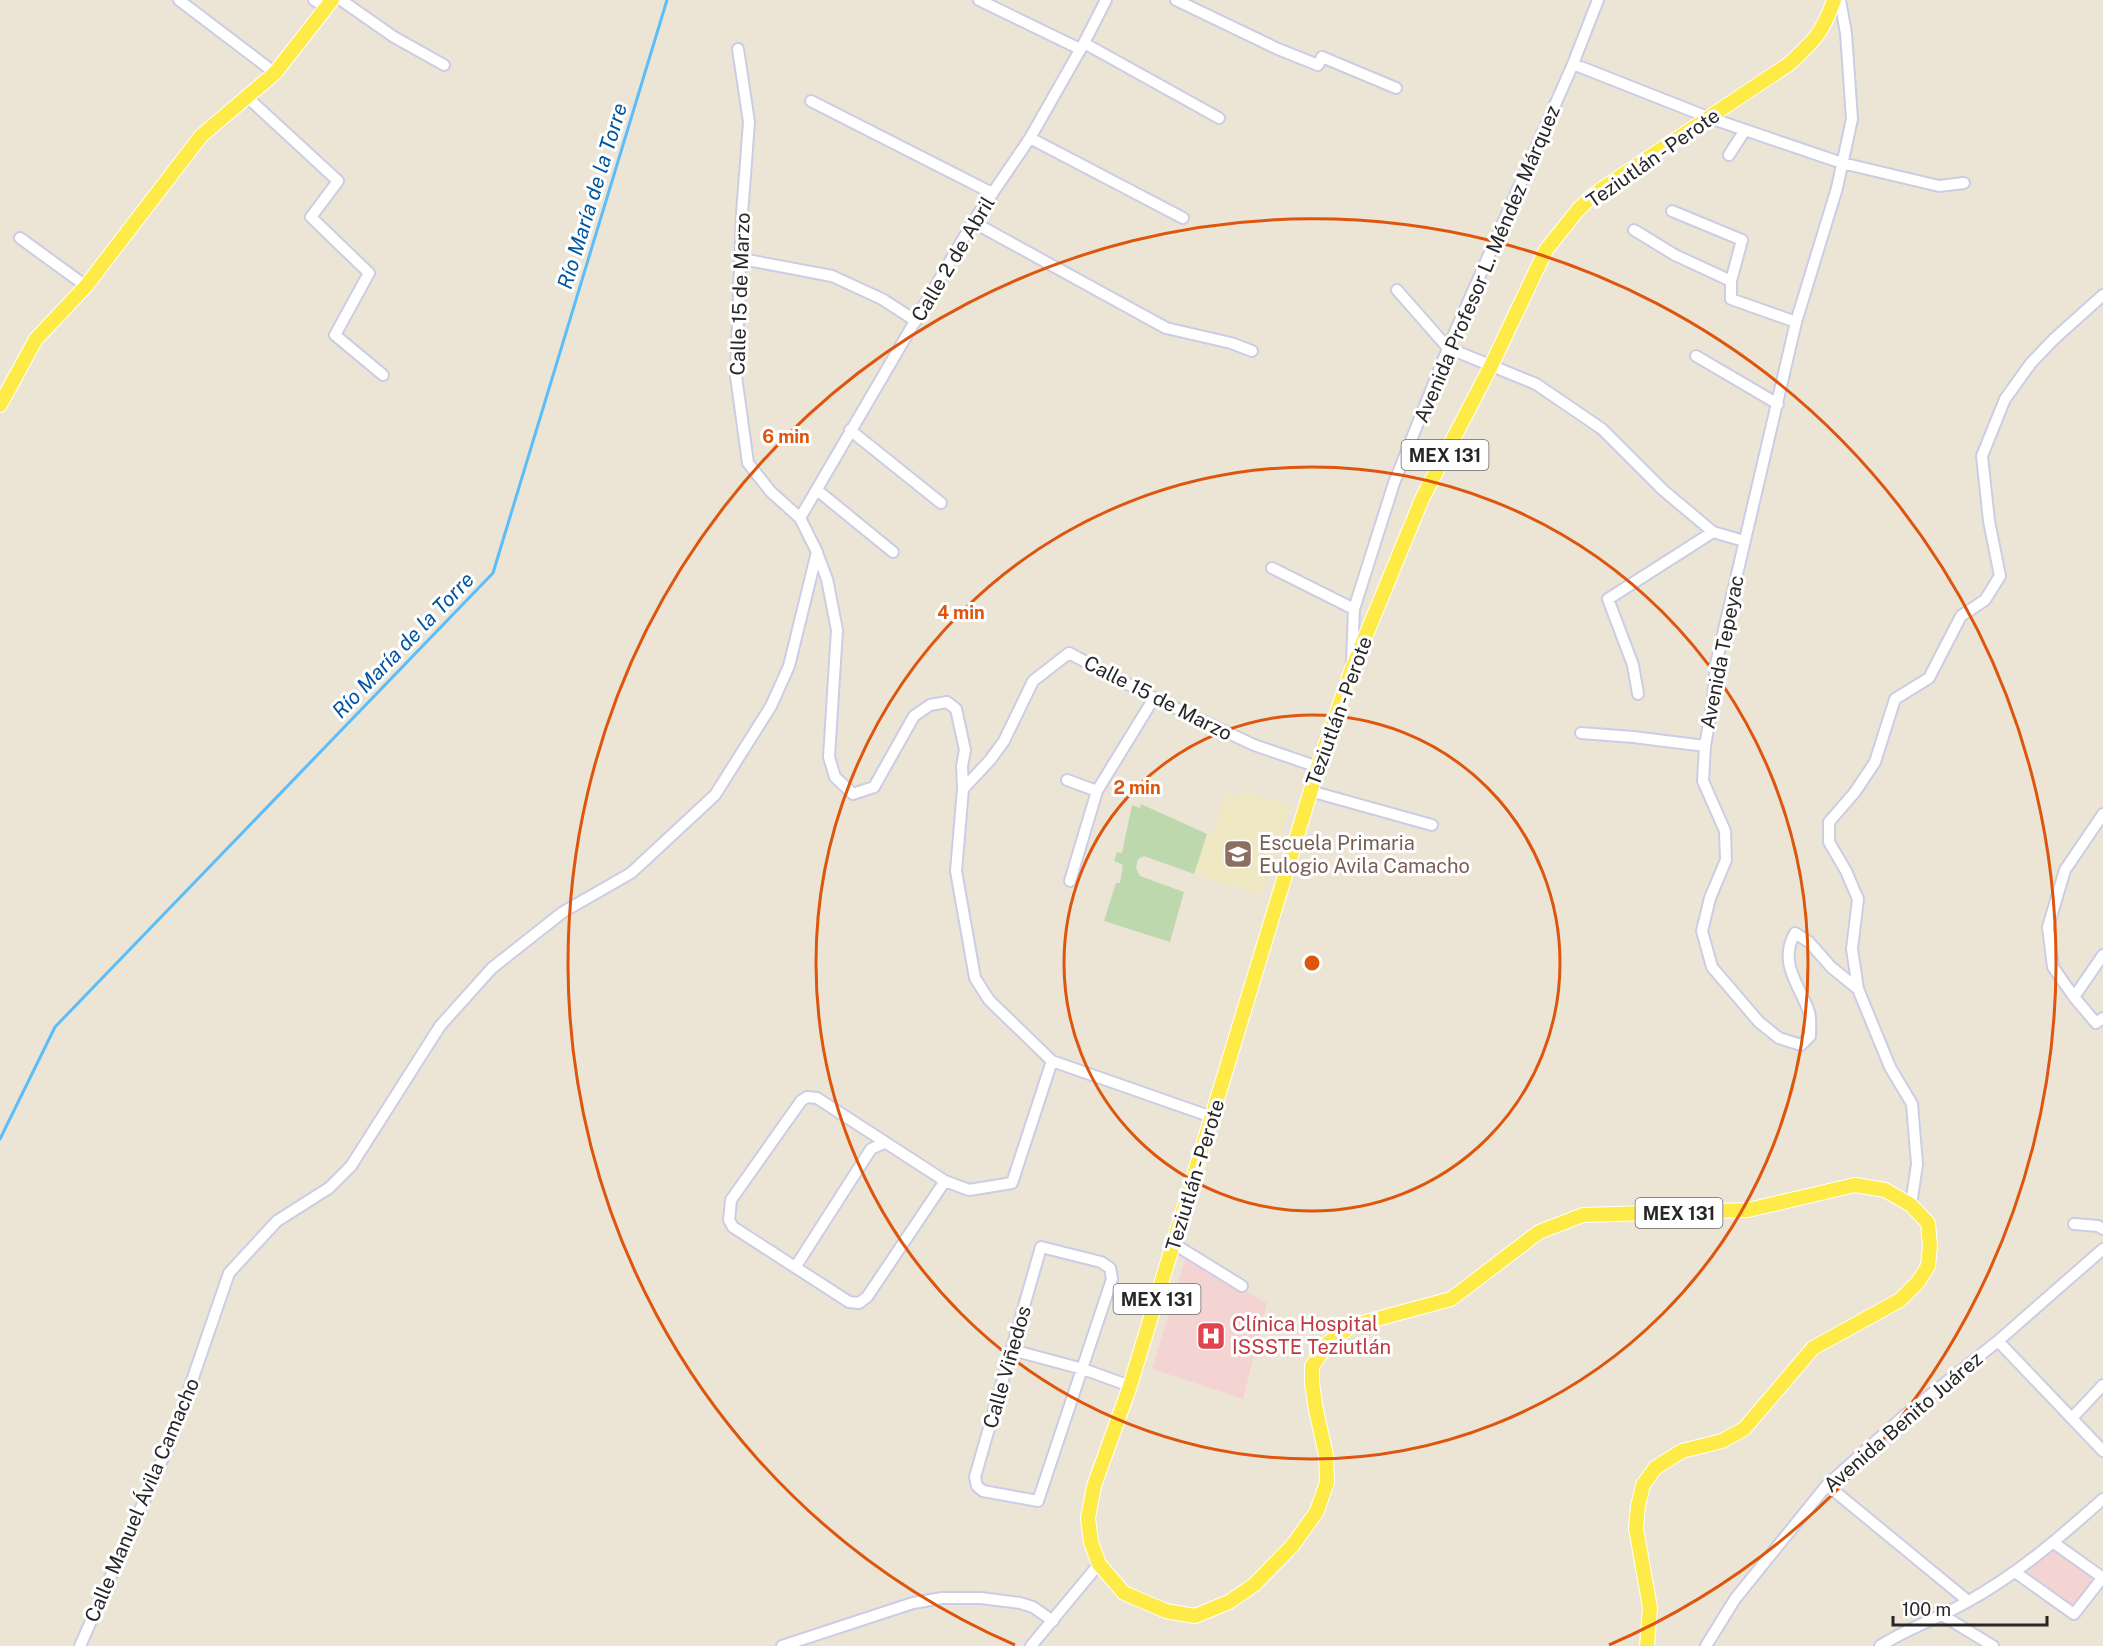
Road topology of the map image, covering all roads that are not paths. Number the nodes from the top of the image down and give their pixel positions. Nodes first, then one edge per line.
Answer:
1 (179, 0) edge
2 (314, 0) edge
3 (341, 0) edge
4 (979, 0) edge
5 (1106, 0) edge
6 (1176, 0) edge
7 (1598, 0) edge
8 (1834, 0) edge
9 (1840, 0) edge
10 (330, 4) edge
11 (1082, 46) junction
12 (738, 49) dead end
13 (1573, 64) junction
14 (444, 65) dead end
15 (275, 73) junction
16 (1396, 87) dead end
17 (247, 97) junction
18 (811, 102) dead end
19 (1219, 118) dead end
20 (1710, 118) junction
21 (1745, 130) junction
22 (1030, 138) junction
23 (1729, 155) dead end
24 (1842, 163) junction
25 (1964, 183) dead end
26 (992, 193) junction
27 (1672, 211) dead end
28 (1183, 218) dead end
29 (973, 222) junction
30 (1634, 230) dead end
31 (20, 238) dead end
32 (742, 259) junction
33 (1731, 281) junction
34 (86, 286) junction
35 (1397, 290) dead end
36 (2103, 295) edge
37 (916, 321) junction
38 (1796, 322) junction
39 (1448, 348) junction
40 (1252, 351) dead end
41 (1696, 356) dead end
42 (1491, 366) junction
43 (383, 375) dead end
44 (1778, 404) junction
45 (0, 405) edge
46 (850, 430) junction
47 (817, 490) junction
48 (941, 503) dead end
49 (800, 518) junction
50 (1713, 532) junction
51 (1744, 541) junction
52 (817, 552) junction
53 (893, 552) dead end
54 (1272, 568) dead end
55 (1354, 609) junction
56 (1352, 669) junction
57 (1638, 694) dead end
58 (1154, 698) junction
59 (1581, 733) dead end
60 (1705, 746) junction
61 (1318, 766) junction
62 (1067, 780) dead end
63 (963, 789) junction
64 (1097, 791) junction
65 (1310, 791) junction
66 (2103, 814) edge
67 (1432, 825) dead end
68 (1071, 881) dead end
69 (2103, 955) edge
70 (1858, 989) junction
71 (2074, 997) junction
72 (2100, 1021) edge
73 (1052, 1061) junction
74 (1212, 1117) junction
75 (884, 1143) junction
76 (945, 1182) junction
77 (1911, 1205) junction
78 (2074, 1224) dead end
79 (2103, 1229) edge
80 (1174, 1244) junction
81 (2103, 1249) edge
82 (796, 1266) junction
83 (1242, 1286) dead end
84 (1998, 1341) junction
85 (1012, 1350) junction
86 (1083, 1369) junction
87 (2103, 1385) edge
88 (1130, 1386) junction
89 (2072, 1418) junction
90 (2103, 1451) edge
91 (1827, 1485) junction
92 (2103, 1499) edge
93 (2056, 1541) junction
94 (1099, 1564) junction
95 (2016, 1571) junction
96 (2102, 1576) edge
97 (1968, 1601) junction
98 (1942, 1615) junction
99 (1053, 1621) junction
100 (80, 1646) edge
101 (782, 1646) edge
102 (1031, 1646) edge
103 (1647, 1646) edge
104 (1706, 1646) edge
105 (1881, 1646) edge
106 (1993, 1646) edge

1 - 15 street
2 - 10 street
3 - 14 street
4 - 11 street
5 - 11 street, Calle 2 de Abril
6 - 16 street
7 - 13 street, Avenida Profesor L. Méndez Márquez
8 - 20 main road, Teziutlán - Perote / MEX 131
9 - 24 street, Avenida Tepeyac
10 - 15 main road
11 - 19 street
11 - 22 street, Calle 2 de Abril
12 - 32 street, Calle 15 de Marzo
13 - 20 street
13 - 39 street, Avenida Profesor L. Méndez Márquez
15 - 17 main road
17 - 34 main road
17 - 43 street
18 - 26 street
20 - 21 street
20 - 42 main road, Teziutlán - Perote / MEX 131
21 - 23 street
21 - 24 street
22 - 26 street, Calle 2 de Abril
22 - 28 street
24 - 25 street
24 - 38 street, Avenida Tepeyac
26 - 29 street, Calle 2 de Abril
27 - 33 street
29 - 37 street, Calle 2 de Abril
29 - 40 street
30 - 33 street
31 - 34 street
32 - 37 street
32 - 49 street, Calle 15 de Marzo
33 - 38 street
34 - 45 main road
35 - 39 street
36 - 70 street
37 - 46 street, Calle 2 de Abril
38 - 44 street, Avenida Tepeyac
39 - 42 street
39 - 55 street, Avenida Profesor L. Méndez Márquez
41 - 44 street
42 - 50 street
42 - 56 main road, Teziutlán - Perote / MEX 131
44 - 51 street, Avenida Tepeyac
46 - 47 street, Calle 2 de Abril
46 - 48 street
47 - 49 street, Calle 2 de Abril
47 - 53 street
49 - 52 street
50 - 51 street
50 - 57 street
51 - 60 street, Avenida Tepeyac
52 - 63 street
52 - 100 street, Calle Manuel Ávila Camacho
54 - 55 street
55 - 56 street, Avenida Profesor L. Méndez Márquez
56 - 61 main road, Teziutlán - Perote / MEX 131
58 - 61 street, Calle 15 de Marzo
58 - 63 street, Calle 15 de Marzo
58 - 64 street
59 - 60 street
60 - 70 street, Avenida Tepeyac
61 - 65 main road, Teziutlán - Perote / MEX 131
62 - 64 street
63 - 73 street
64 - 68 street
65 - 67 street
65 - 74 main road, Teziutlán - Perote / MEX 131
66 - 71 street
69 - 71 street
70 - 77 street, Avenida Tepeyac
71 - 72 street
73 - 74 street
73 - 76 street
74 - 80 main road, Teziutlán - Perote / MEX 131
75 - 76 street
75 - 82 street
75 - 82 street
76 - 82 street
77 - 94 main road, MEX 131
77 - 103 main road, MEX 131
78 - 79 street
80 - 83 street
80 - 88 main road, Teziutlán - Perote / MEX 131
81 - 84 street, Avenida Benito Juárez
84 - 89 street
84 - 91 street, Avenida Benito Juárez
85 - 86 street
85 - 86 street, Calle Viñedos
85 - 86 street, Calle Viñedos
86 - 88 street
87 - 89 street
88 - 94 main road, Teziutlán - Perote / MEX 131
89 - 90 street
91 - 97 street
91 - 104 street, Avenida Benito Juárez
92 - 93 street
93 - 95 street
93 - 96 street
94 - 99 street
95 - 96 street
95 - 97 street
97 - 98 street
98 - 105 street
98 - 106 street
99 - 101 street
99 - 102 street

